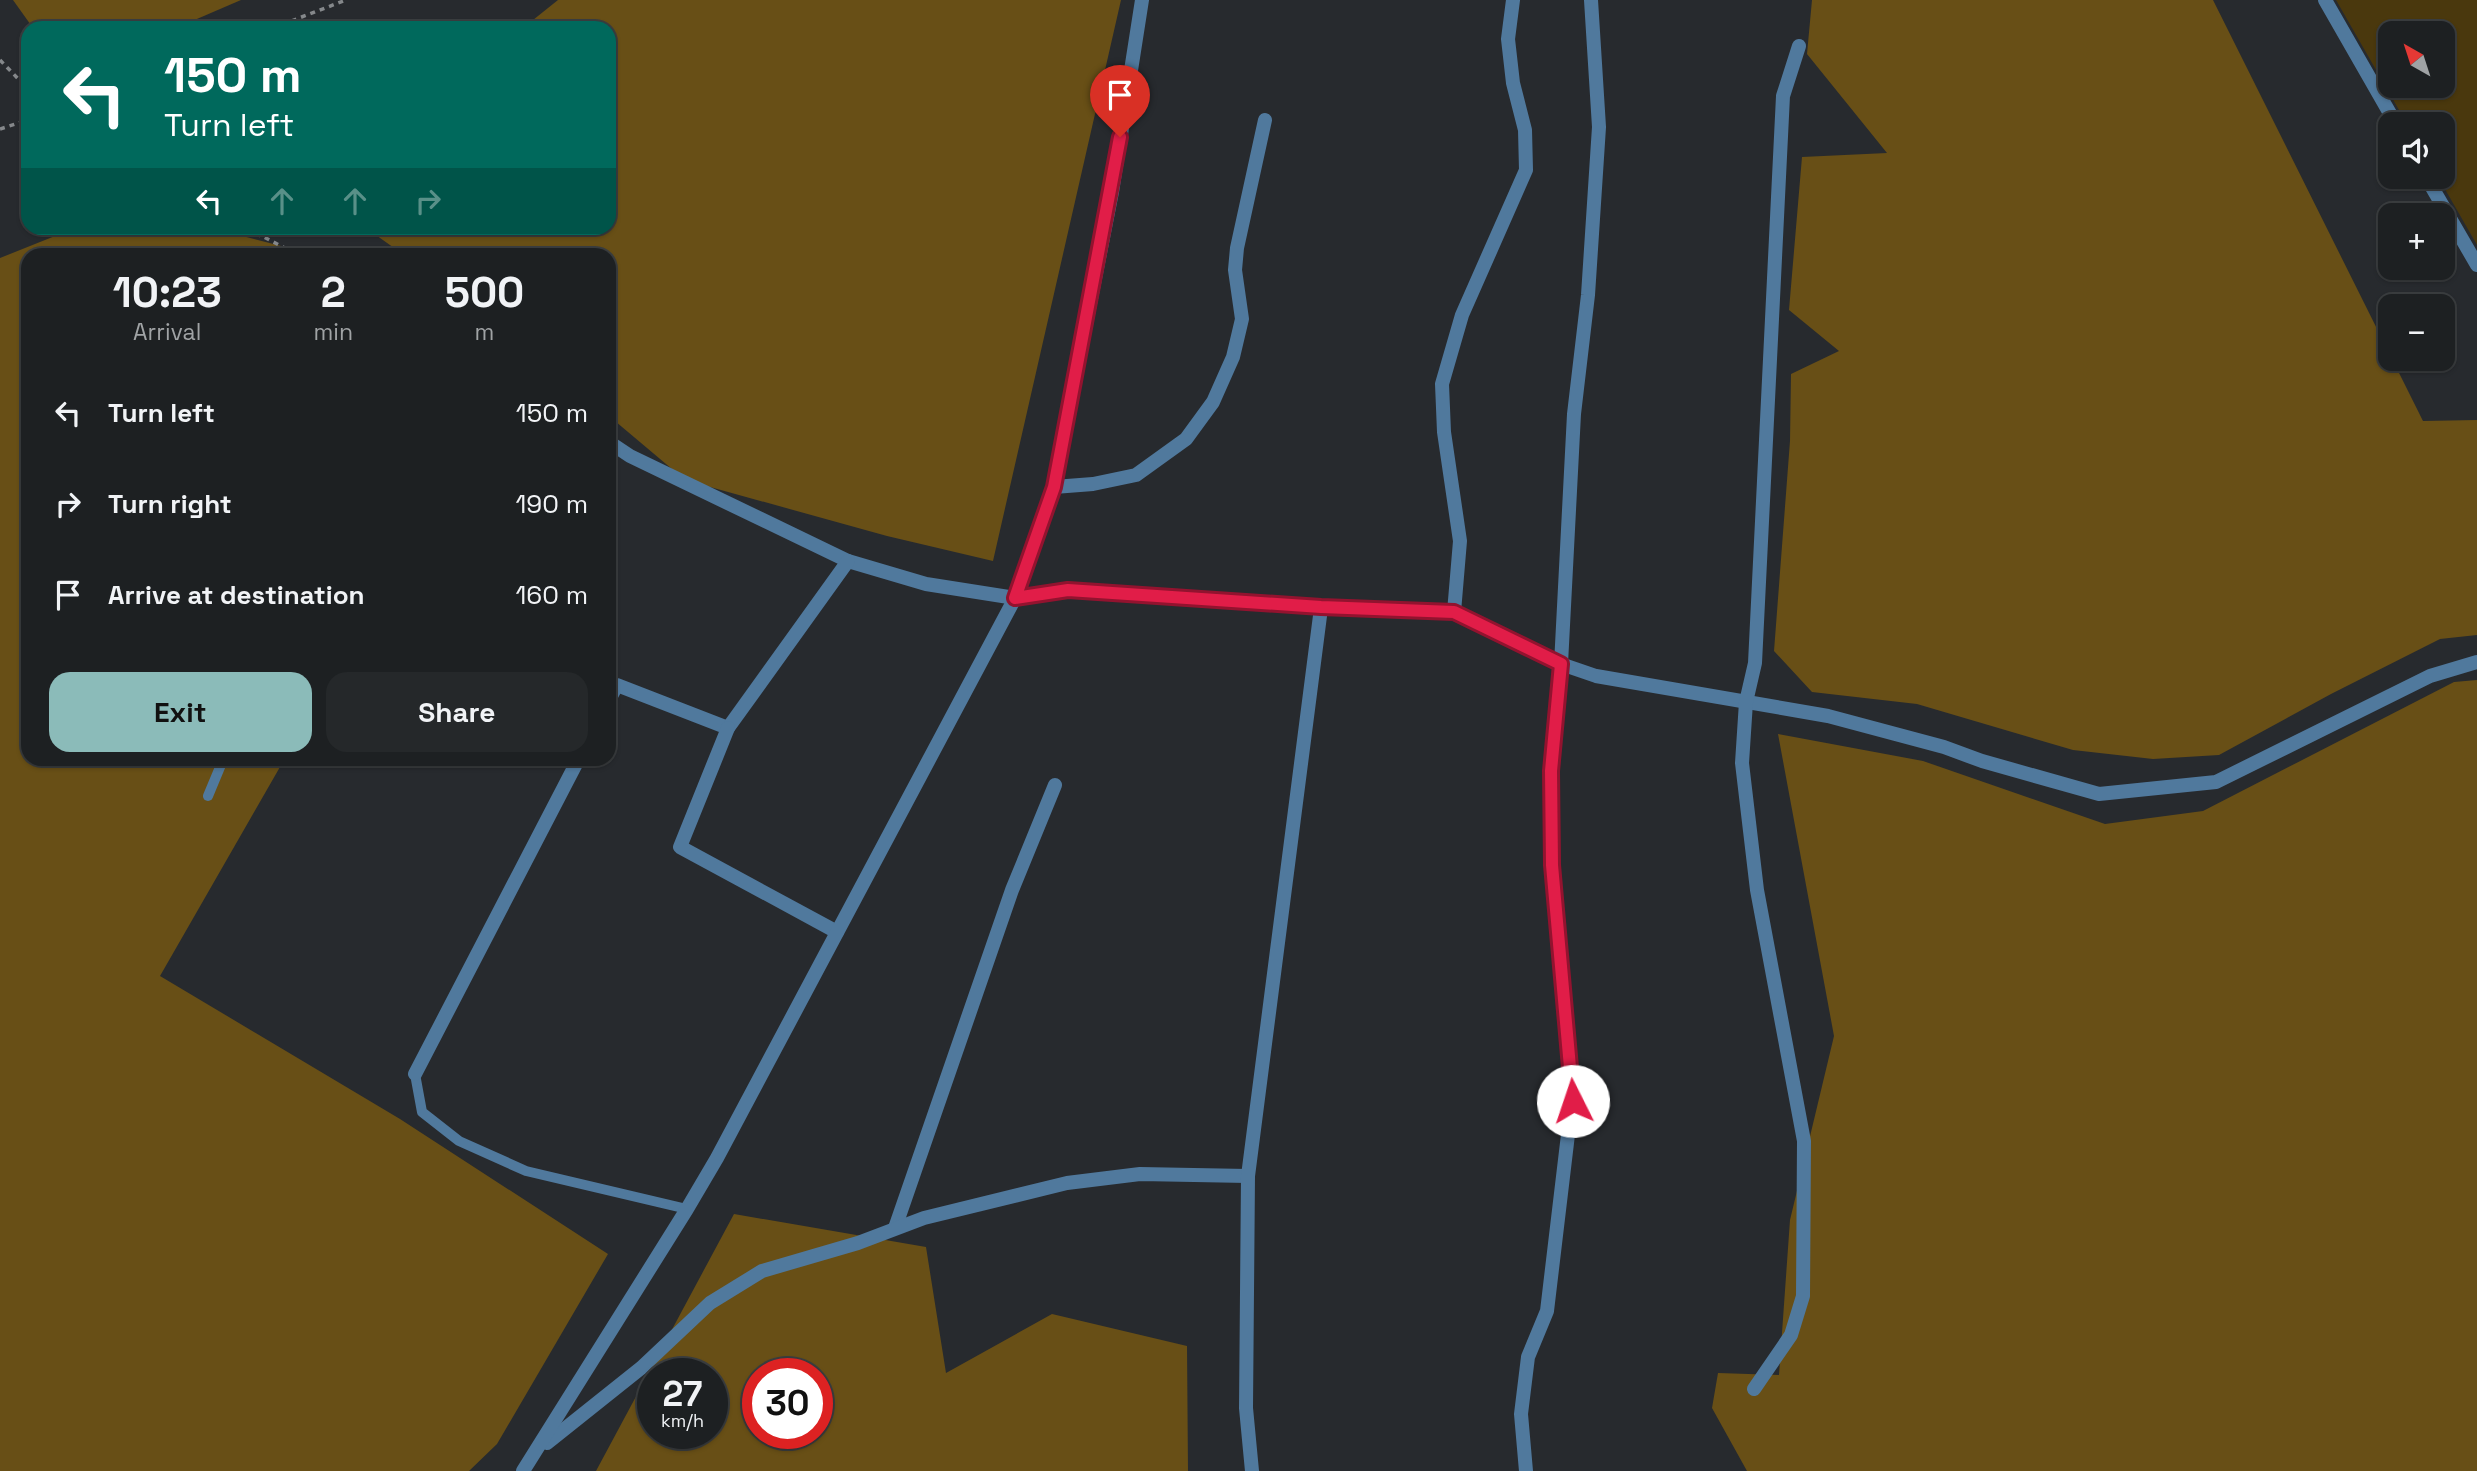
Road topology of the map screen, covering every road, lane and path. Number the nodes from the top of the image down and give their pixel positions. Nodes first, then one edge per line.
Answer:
1 (346, 0) edge
2 (1142, 0) edge
3 (1513, 0) edge
4 (1591, 0) edge
5 (2325, 0) edge
6 (292, 21) edge
7 (1799, 46) dead end
8 (0, 60) edge
9 (21, 82) edge
10 (2389, 112) edge
11 (1265, 120) dead end
12 (21, 122) edge
13 (0, 129) edge
14 (2433, 189) edge
15 (258, 235) edge
16 (285, 248) edge
17 (2477, 265) edge
18 (616, 447) edge
19 (1054, 487) junction
20 (848, 561) junction
21 (1015, 598) junction
22 (1321, 607) junction
23 (1454, 612) junction
24 (2477, 662) edge
25 (1561, 664) junction
26 (616, 687) edge
27 (1746, 702) junction
28 (728, 728) junction
29 (220, 766) edge
30 (575, 766) edge
31 (1055, 785) dead end
32 (208, 796) dead end
33 (837, 932) junction
34 (415, 1074) joint
35 (1248, 1176) junction
36 (687, 1209) junction
37 (895, 1228) junction
38 (1755, 1389) dead end
39 (538, 1450) junction
40 (523, 1471) edge
41 (1252, 1471) edge
42 (1526, 1471) edge

1 - 6 path
2 - 19 street
3 - 23 street
4 - 25 street
5 - 10 street
7 - 27 street
8 - 9 path
11 - 19 street
12 - 13 path
14 - 17 street
15 - 16 path
18 - 20 street
19 - 21 street
20 - 21 street
20 - 28 street
21 - 22 street
21 - 33 street
22 - 23 street
22 - 35 street
23 - 25 street
24 - 27 street
25 - 27 street
25 - 42 street
26 - 28 street
27 - 38 street
28 - 33 street
29 - 32 lane
30 - 34 street
31 - 37 street
33 - 36 street
34 - 36 lane
35 - 37 street
35 - 41 street
36 - 39 street
37 - 39 street
39 - 40 street

